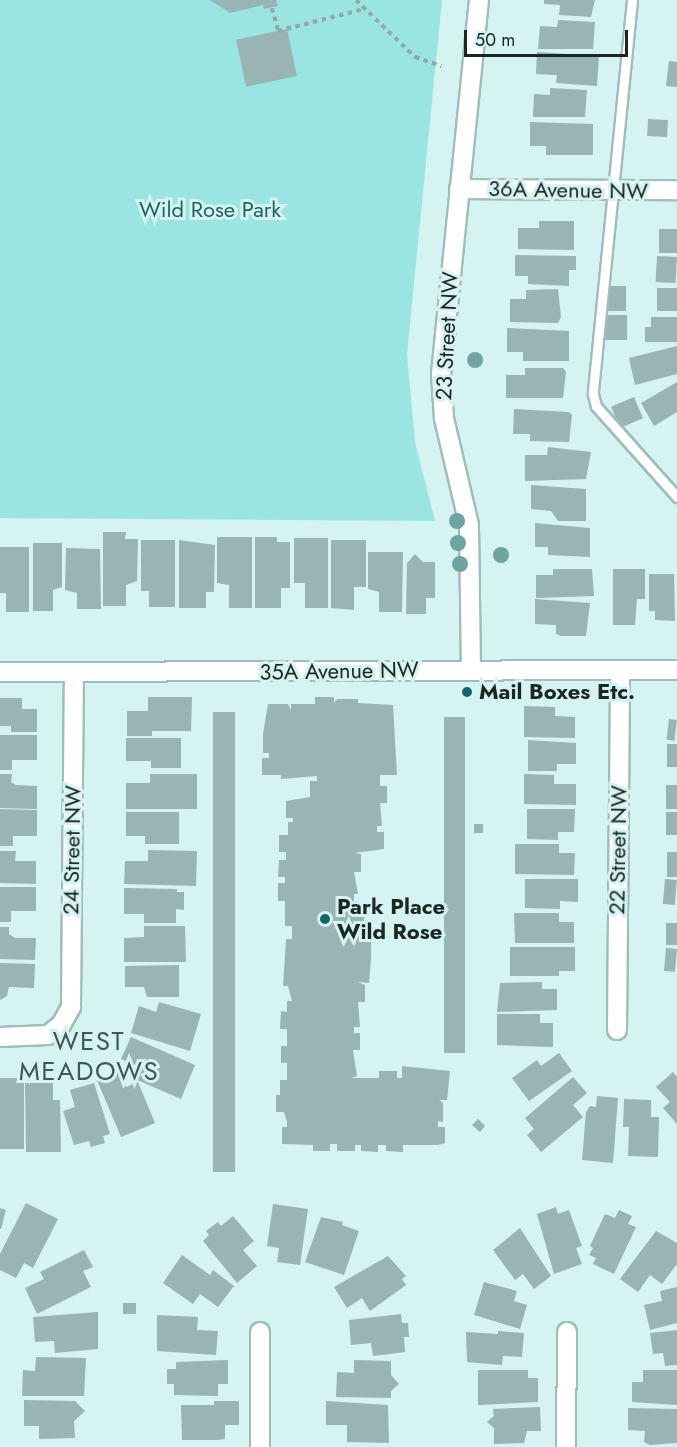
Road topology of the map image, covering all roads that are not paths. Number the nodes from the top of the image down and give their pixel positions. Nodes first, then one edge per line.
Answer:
1 (478, 0) edge
2 (632, 0) edge
3 (459, 189) junction
4 (614, 190) junction
5 (677, 190) edge
6 (677, 497) edge
7 (471, 670) junction
8 (620, 670) junction
9 (677, 670) edge
10 (0, 672) edge
11 (74, 672) junction
12 (617, 1030) dead end
13 (0, 1037) edge
14 (260, 1332) dead end
15 (567, 1332) dead end
16 (260, 1447) edge
17 (566, 1447) edge

1 - 3 street, 23 Street NW
2 - 4 lane
3 - 4 street, 36A Avenue NW
3 - 7 street, 23 Street NW
4 - 5 street, 36A Avenue NW
4 - 6 lane
7 - 8 street, 35A Avenue NW
7 - 11 street, 35A Avenue NW
8 - 9 street, 35A Avenue NW
8 - 12 street, 22 Street NW
10 - 11 street, 35A Avenue NW
11 - 13 street, 24 Street NW
14 - 16 street
15 - 17 street

